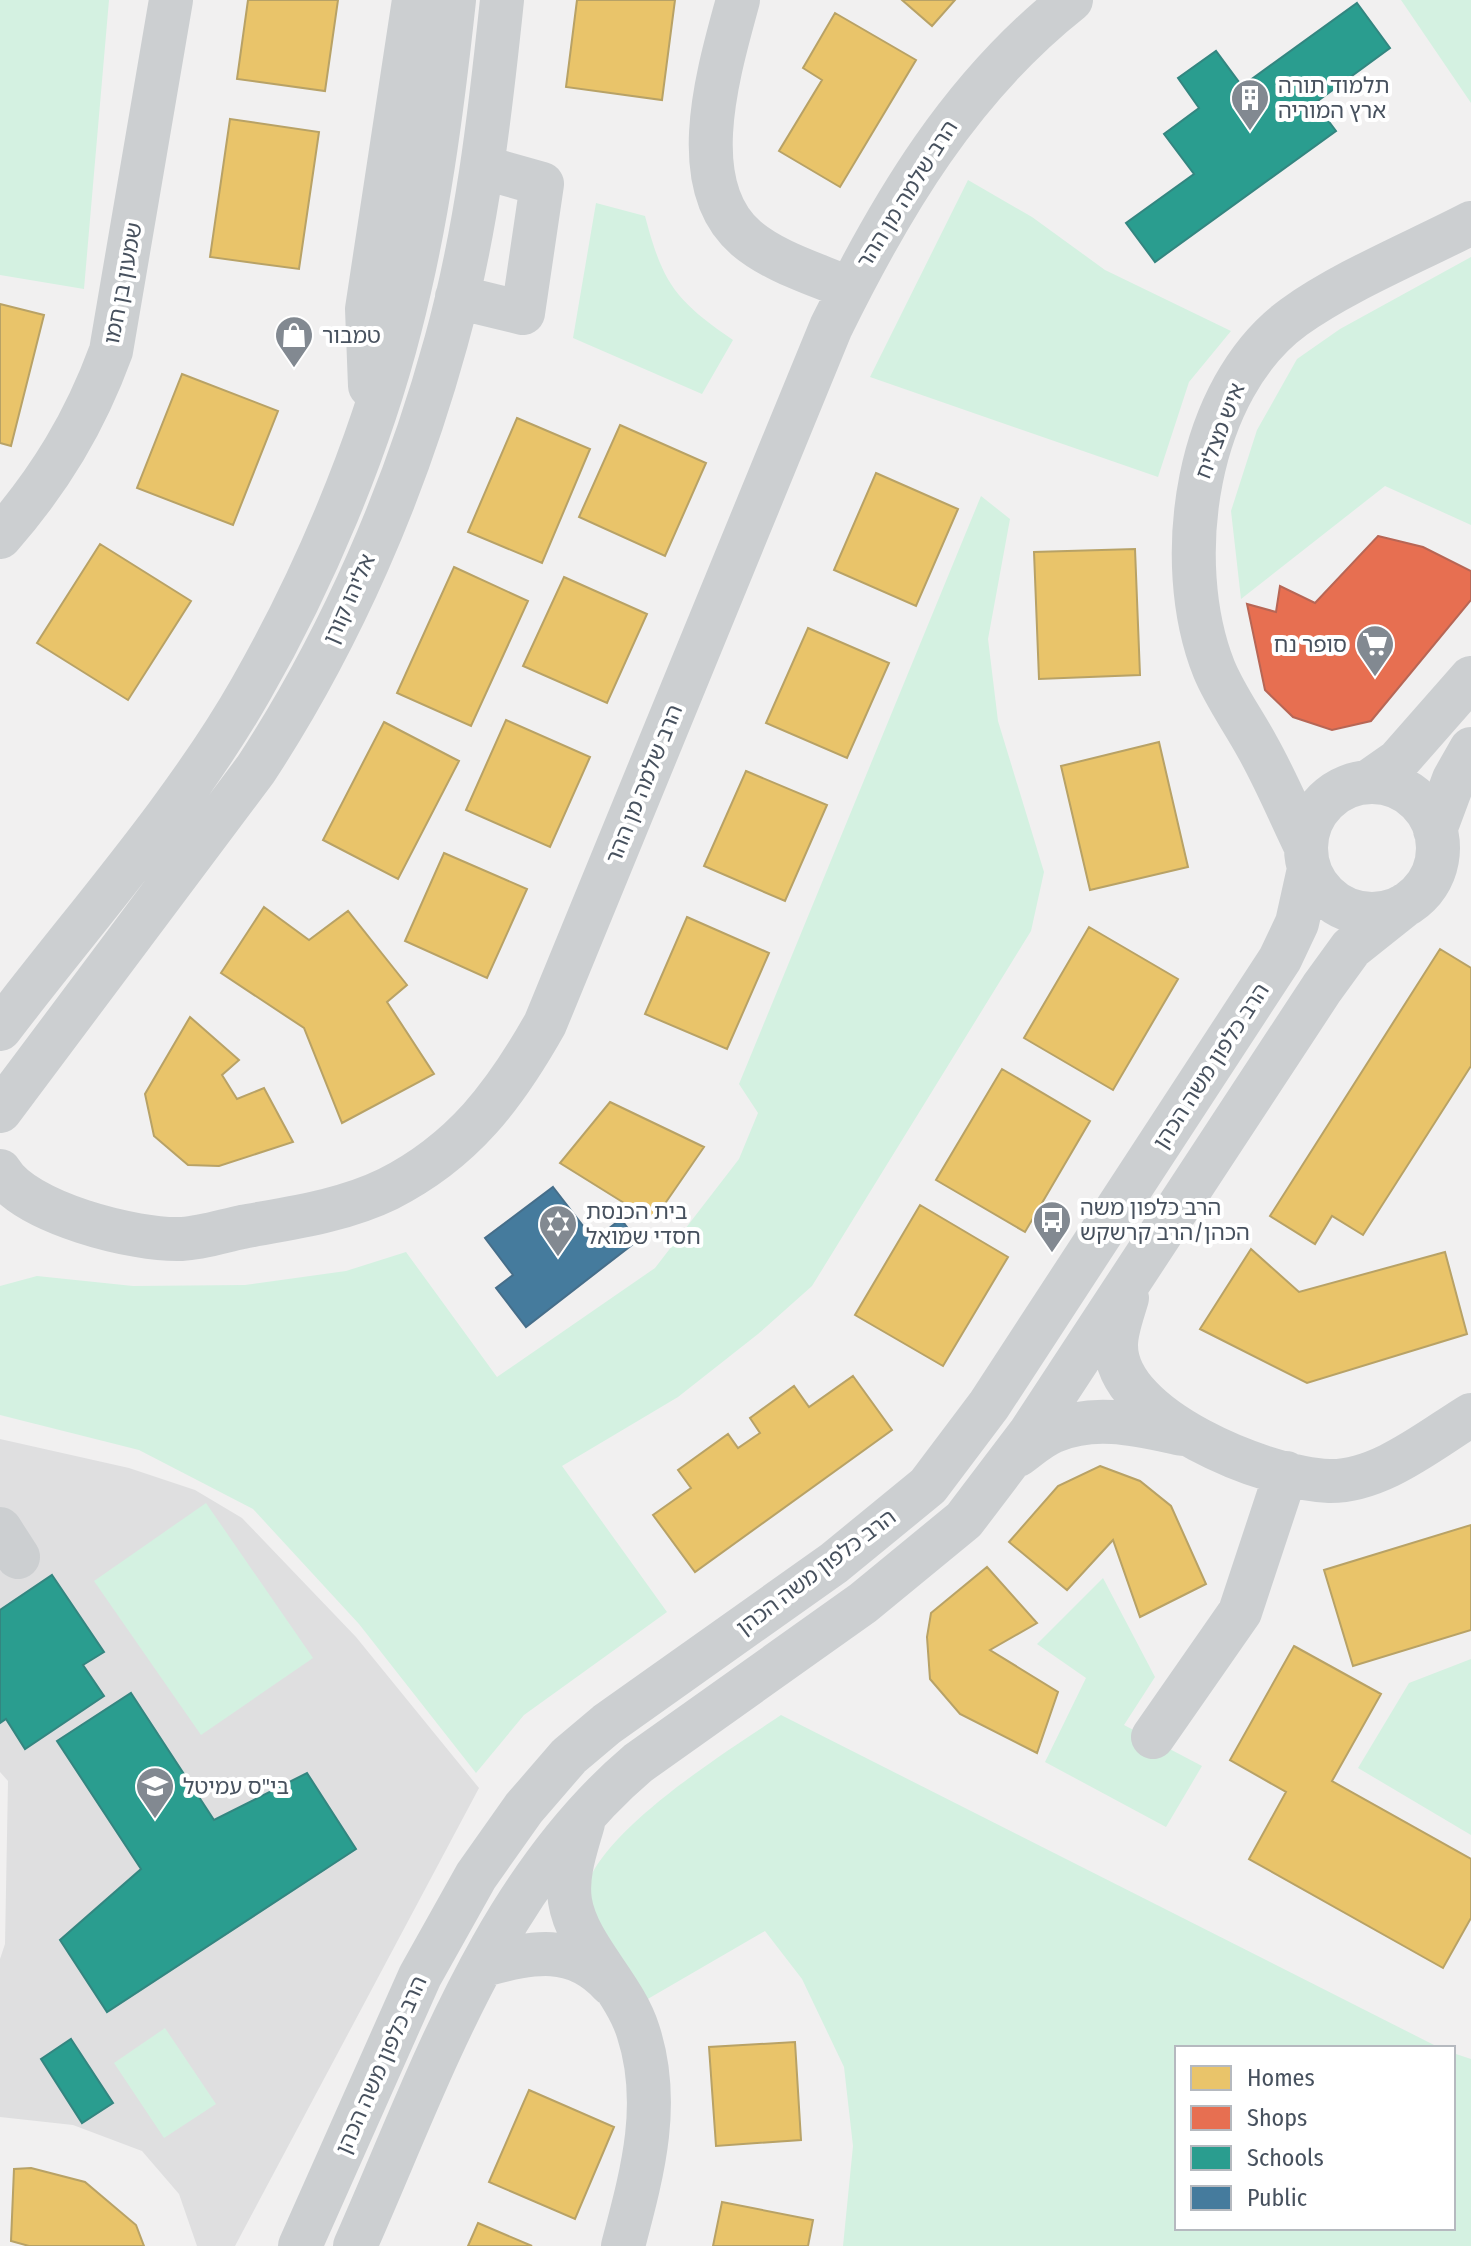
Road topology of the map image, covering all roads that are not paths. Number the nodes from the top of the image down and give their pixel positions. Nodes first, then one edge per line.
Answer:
1 (171, 0) edge
2 (414, 0) edge
3 (454, 0) edge
4 (502, 0) edge
5 (738, 0) edge
6 (1071, 0) edge
7 (482, 167) junction
8 (1471, 223) edge
9 (850, 289) junction
10 (457, 297) junction
11 (371, 416) junction
12 (0, 537) edge
13 (1471, 678) edge
14 (1471, 749) edge
15 (1261, 752) junction
16 (1355, 786) junction
17 (1435, 830) junction
18 (1307, 858) junction
19 (1405, 905) junction
20 (0, 1029) edge
21 (0, 1111) edge
22 (0, 1171) edge
23 (1131, 1280) junction
24 (1471, 1415) edge
25 (1189, 1435) junction
26 (1012, 1459) junction
27 (1286, 1473) junction
28 (1153, 1737) dead end
29 (585, 1813) junction
30 (484, 1965) junction
31 (623, 1997) junction
32 (300, 2246) edge
33 (355, 2246) edge
34 (623, 2246) edge

1 - 12 street, שמעון בן חמו
2 - 11 street
3 - 11 street
4 - 7 street, אליהו קורן
5 - 9 street
6 - 9 street, הרב שלמה מן ההר
7 - 10 street, אליהו קורן
7 - 10 street
8 - 15 street, איש מצליח
9 - 22 street, הרב שלמה מן ההר
10 - 21 street, אליהו קורן
11 - 20 street
13 - 16 street
14 - 17 street
15 - 16 street
15 - 18 street, איש מצליח
16 - 17 street
16 - 18 street
17 - 19 street
18 - 19 street
18 - 32 street, הרב כלפון משה הכהן
19 - 23 street
23 - 25 street
23 - 26 street
24 - 27 street
25 - 26 street
25 - 27 street
26 - 29 street
27 - 28 street
29 - 30 street
29 - 31 street
30 - 31 street
30 - 33 street
31 - 34 street

